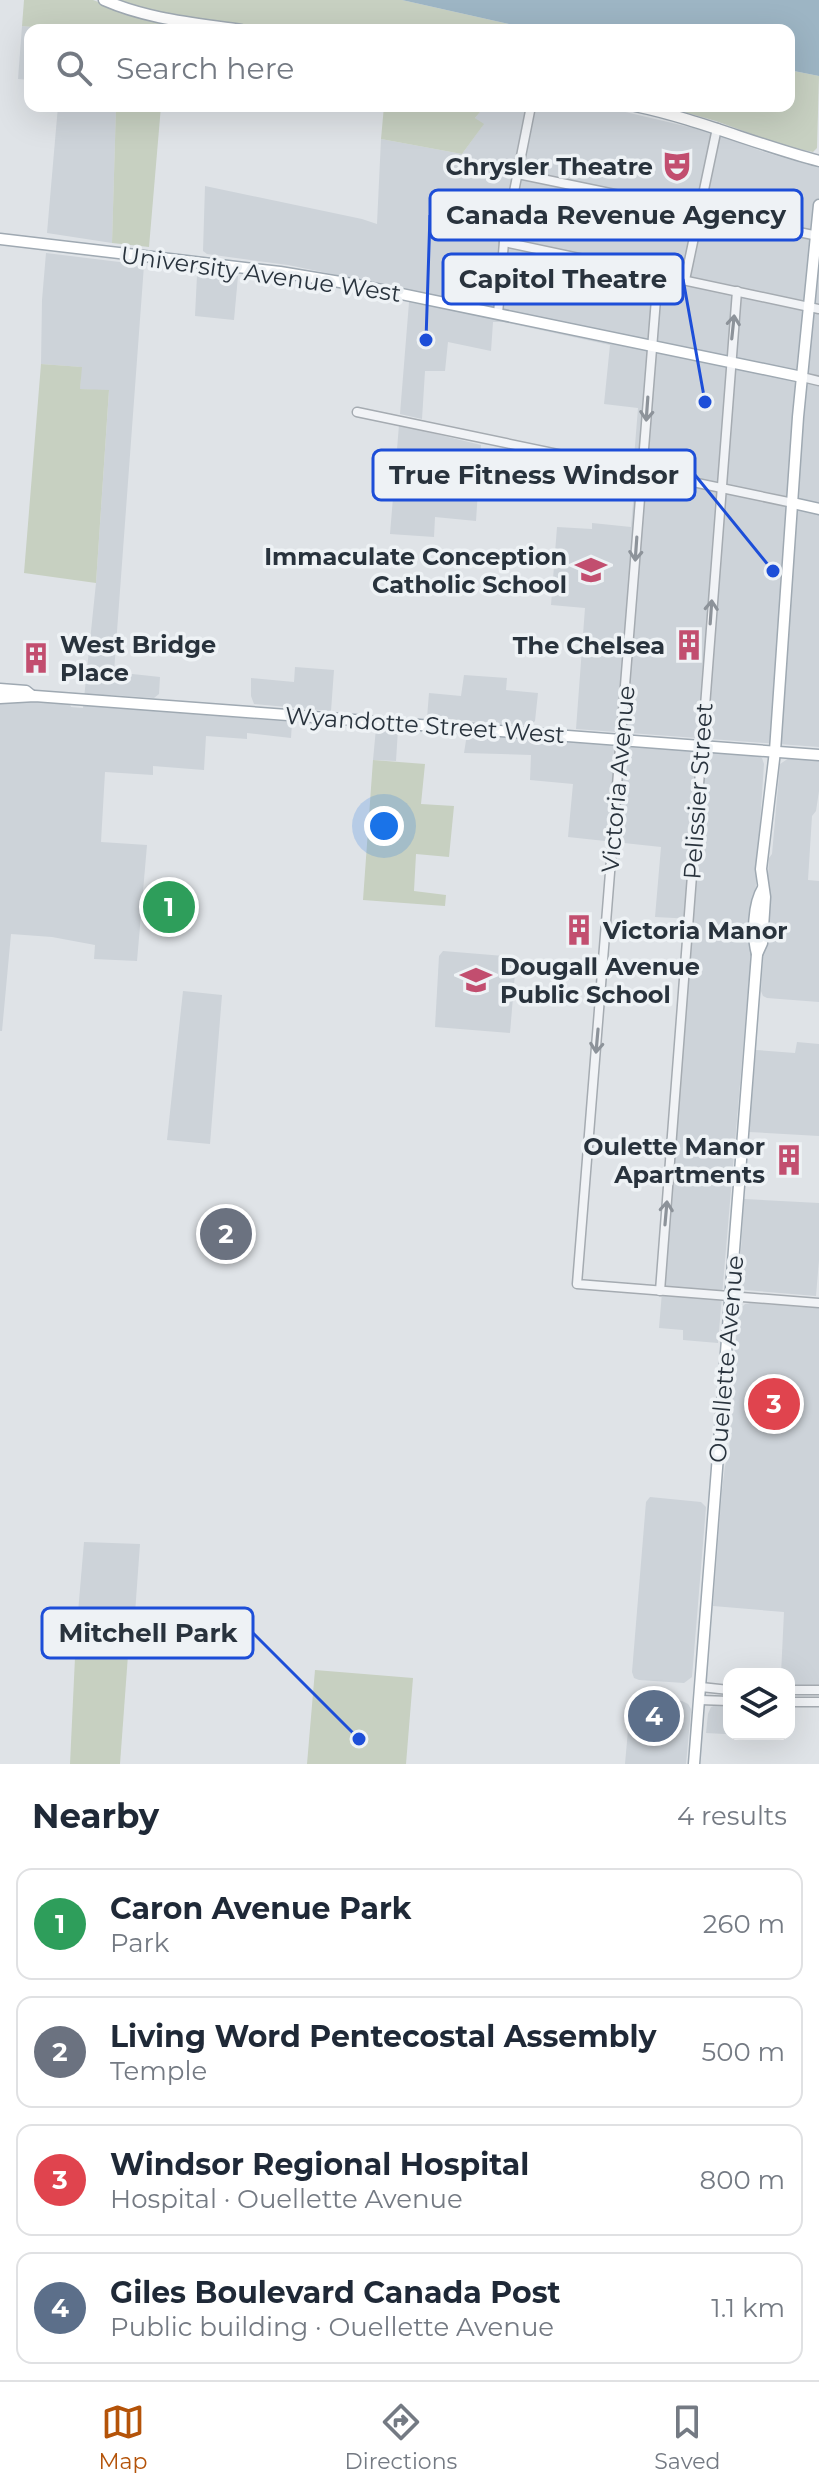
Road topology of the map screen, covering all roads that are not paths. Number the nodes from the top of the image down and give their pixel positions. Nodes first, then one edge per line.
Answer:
1 (109, 2) edge
2 (205, 24) edge
3 (530, 112) edge
4 (657, 112) edge
5 (717, 128) junction
6 (819, 161) edge
7 (518, 174) junction
8 (819, 205) edge
9 (699, 211) junction
10 (817, 236) edge
11 (0, 239) edge
12 (504, 242) junction
13 (658, 274) junction
14 (685, 280) junction
15 (737, 291) junction
16 (813, 308) edge
17 (498, 314) junction
18 (651, 346) junction
19 (730, 362) junction
20 (802, 377) junction
21 (819, 381) edge
22 (357, 412) dead end
23 (642, 471) junction
24 (720, 488) junction
25 (793, 503) junction
26 (819, 509) edge
27 (0, 689) edge
28 (31, 695) junction
29 (0, 698) edge
30 (621, 740) junction
31 (702, 746) junction
32 (775, 751) junction
33 (819, 755) edge
34 (660, 1291) junction
35 (732, 1297) junction
36 (819, 1303) edge
37 (701, 1687) junction
38 (723, 1689) edge
39 (795, 1690) edge
40 (819, 1690) edge
41 (700, 1700) junction
42 (723, 1701) edge
43 (795, 1702) edge
44 (819, 1702) edge
45 (694, 1764) edge

1 - 2 main road
3 - 7 street
4 - 5 main road
5 - 6 main road
5 - 9 street
7 - 9 street
7 - 12 street
8 - 10 main road, Ouellette Avenue
9 - 10 street
9 - 14 street
10 - 16 main road, Ouellette Avenue
11 - 17 main road, University Avenue West
12 - 13 street
12 - 17 street
13 - 14 street
13 - 18 street, Victoria Avenue
14 - 15 street
15 - 16 street
19 -> 15 street, Pelissier Street
16 - 20 main road, Ouellette Avenue
17 - 18 main road, University Avenue West
18 - 19 main road, University Avenue West
18 -> 23 street, Victoria Avenue
19 - 20 main road, University Avenue West
19 - 24 street, Pelissier Street
20 - 21 street
20 - 25 main road, Ouellette Avenue
22 - 23 street
23 - 24 street
23 -> 30 street, Victoria Avenue
24 - 25 street
31 -> 24 street, Pelissier Street
25 - 26 main road
25 - 32 main road, Ouellette Avenue
27 - 28 main road, Wyandotte Street West
28 - 29 main road, Wyandotte Street West
28 - 30 main road, Wyandotte Street West
30 - 31 main road, Wyandotte Street West
30 -> 34 street, Victoria Avenue
31 - 32 main road, Wyandotte Street West
34 -> 31 street, Pelissier Street
32 - 33 main road, Wyandotte Street West
32 - 35 main road, Ouellette Avenue
34 - 35 street
35 - 36 street
35 - 37 main road, Ouellette Avenue
37 - 38 street
37 - 41 main road, Ouellette Avenue
39 - 40 street
41 - 42 street
41 - 45 main road, Ouellette Avenue
43 - 44 street

